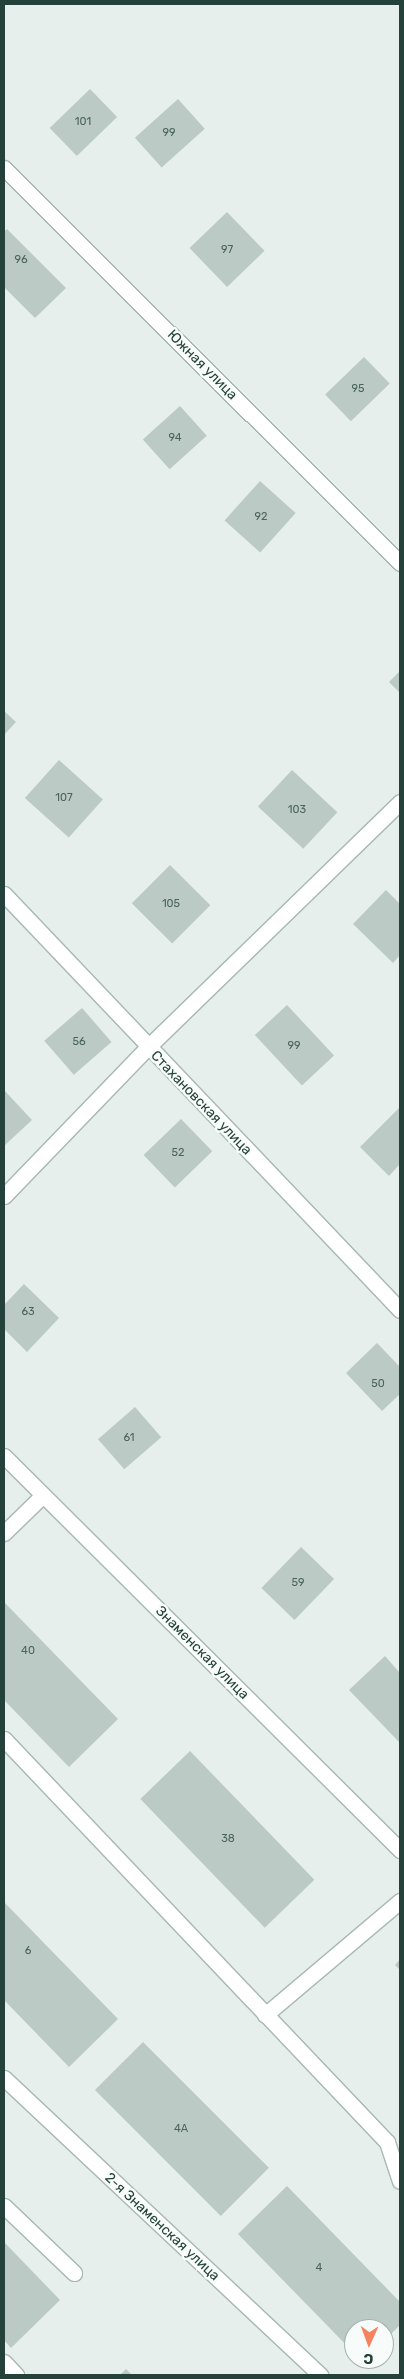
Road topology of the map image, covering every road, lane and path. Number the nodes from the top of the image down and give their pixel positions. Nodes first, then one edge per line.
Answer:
1 (4, 168) edge
2 (400, 562) edge
3 (400, 802) edge
4 (4, 894) edge
5 (148, 1047) junction
6 (4, 1196) edge
7 (400, 1310) edge
8 (4, 1456) edge
9 (42, 1495) junction
10 (4, 1533) edge
11 (4, 1740) edge
12 (400, 1850) edge
13 (400, 1901) edge
14 (265, 2015) junction
15 (4, 2078) edge
16 (400, 2181) edge
17 (4, 2206) edge
18 (74, 2273) dead end
19 (4, 2362) edge
20 (16, 2375) edge
21 (320, 2375) edge

1 - 2 street, Южная улица
3 - 5 street
4 - 5 street, Стахановская улица
5 - 6 street
5 - 7 street, Стахановская улица
8 - 9 street, Знаменская улица
9 - 10 street
9 - 12 street, Знаменская улица
11 - 14 street
13 - 14 street
14 - 16 street
15 - 21 street, 2-я Знаменская улица
17 - 18 street
19 - 20 street

